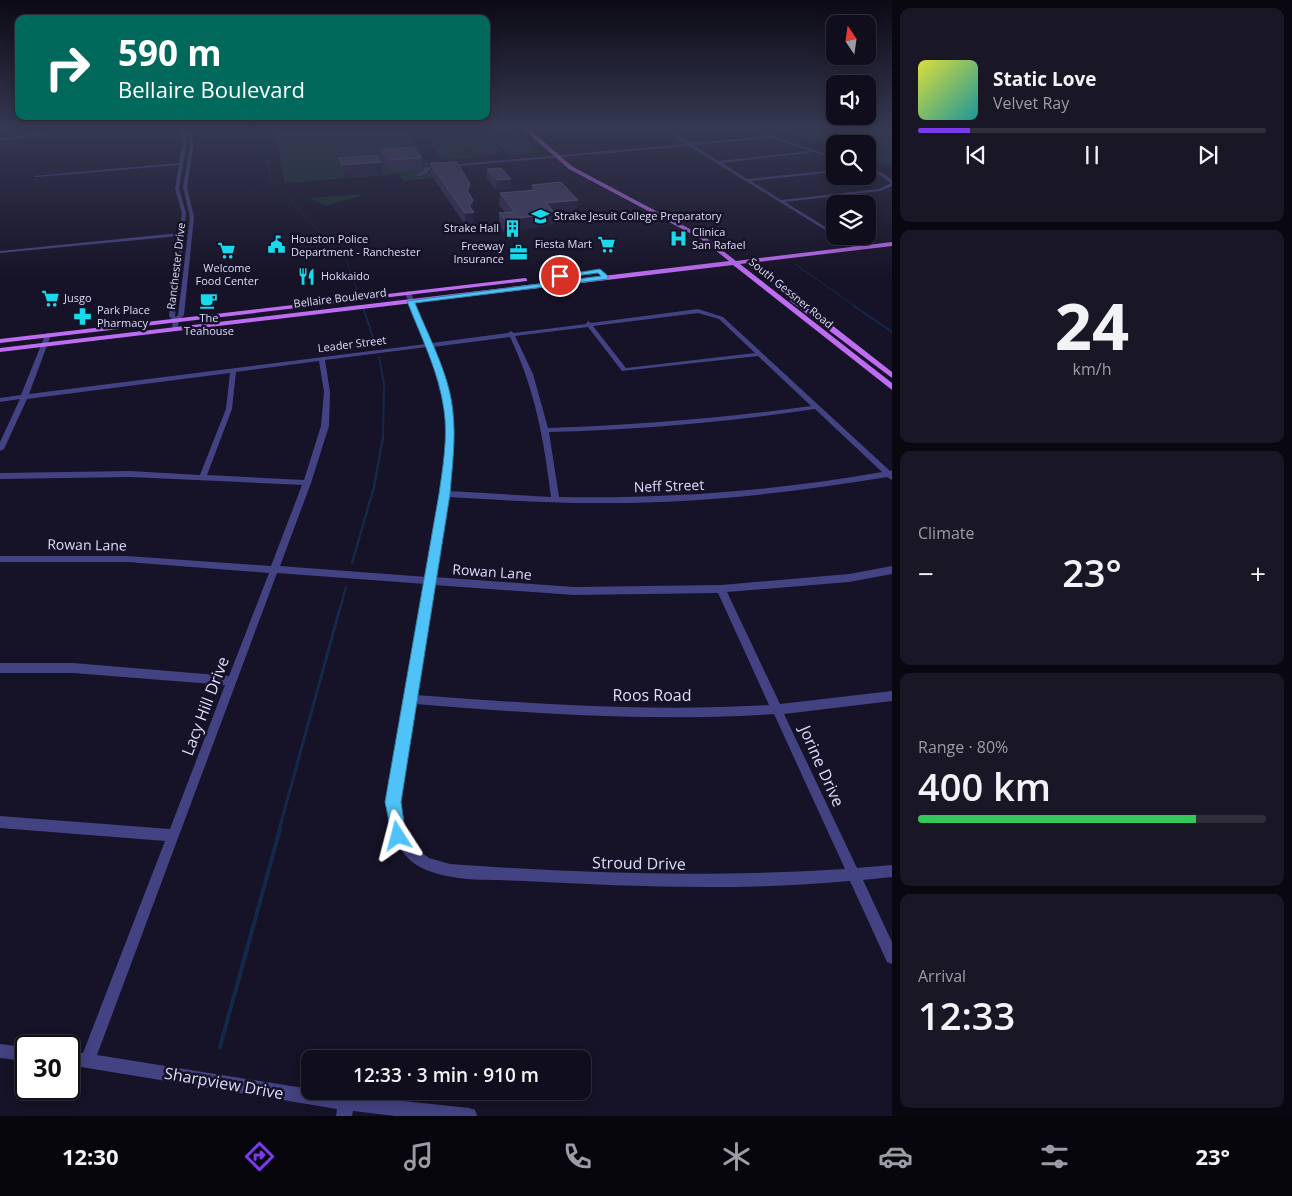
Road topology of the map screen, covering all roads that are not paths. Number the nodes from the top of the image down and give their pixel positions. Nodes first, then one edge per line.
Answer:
1 (179, 178) edge
2 (187, 178) edge
3 (589, 178) edge
4 (598, 178) edge
5 (743, 178) edge
6 (765, 178) edge
7 (746, 180) junction
8 (186, 182) junction
9 (178, 183) junction
10 (892, 183) edge
11 (880, 190) joint
12 (780, 201) junction
13 (192, 208) junction
14 (184, 209) junction
15 (685, 221) junction
16 (676, 222) junction
17 (826, 229) edge
18 (190, 234) junction
19 (181, 235) junction
20 (892, 237) edge
21 (876, 239) edge
22 (892, 244) edge
23 (828, 245) edge
24 (853, 245) edge
25 (858, 248) junction
26 (0, 252) edge
27 (728, 256) junction
28 (736, 259) junction
29 (744, 262) junction
30 (600, 271) junction
31 (187, 273) junction
32 (176, 274) junction
33 (606, 278) junction
34 (503, 282) junction
35 (508, 290) junction
36 (184, 292) junction
37 (174, 293) junction
38 (409, 297) junction
39 (810, 312) junction
40 (800, 314) junction
41 (176, 320) junction
42 (588, 323) junction
43 (175, 329) junction
44 (511, 334) junction
45 (48, 335) junction
46 (0, 341) edge
47 (429, 344) junction
48 (44, 345) junction
49 (0, 350) edge
50 (761, 354) junction
51 (322, 358) junction
52 (233, 370) junction
53 (624, 370) joint
54 (874, 372) junction
55 (889, 373) edge
56 (892, 387) edge
57 (24, 397) junction
58 (0, 400) edge
59 (817, 407) junction
60 (546, 430) junction
61 (0, 449) edge
62 (891, 475) edge
63 (0, 476) edge
64 (203, 476) junction
65 (307, 483) junction
66 (444, 494) junction
67 (555, 500) junction
68 (0, 559) edge
69 (275, 569) junction
70 (892, 570) edge
71 (430, 582) junction
72 (721, 589) junction
73 (0, 668) edge
74 (232, 681) junction
75 (892, 696) edge
76 (412, 699) junction
77 (778, 709) junction
78 (0, 822) edge
79 (173, 835) junction
80 (892, 871) edge
81 (854, 875) junction
82 (892, 958) edge
83 (0, 1051) edge
84 (15, 1053) edge
85 (80, 1059) edge
86 (88, 1060) junction
87 (345, 1110) edge
88 (470, 1116) edge

1 - 9 street, Ranchester Drive
2 - 8 street, Ranchester Drive
3 - 16 main road, South Gessner Road
4 - 15 main road, South Gessner Road
5 - 7 street
6 - 7 street
7 - 12 street
8 - 9 street
8 - 13 street, Ranchester Drive
9 - 14 street, Ranchester Drive
10 - 11 street
11 - 12 street
12 - 17 street
13 - 14 street
13 - 18 street, Ranchester Drive
14 - 19 street, Ranchester Drive
15 - 16 main road
15 - 28 main road, South Gessner Road
16 - 27 main road, South Gessner Road
18 - 19 street
18 - 31 street, Ranchester Drive
19 - 26 street
19 - 32 street, Ranchester Drive
20 - 21 main road, Bellaire Boulevard
22 - 25 main road, Bellaire Boulevard
23 - 28 main road, Bellaire Boulevard
24 - 25 street
25 - 29 main road, Bellaire Boulevard
27 - 28 main road, South Gessner Road
27 - 30 main road, Bellaire Boulevard
28 - 29 main road, Bellaire Boulevard
28 - 33 main road, Bellaire Boulevard
28 - 40 main road, South Gessner Road
29 - 39 main road, South Gessner Road
30 - 33 main road
30 - 34 main road, Bellaire Boulevard
31 - 32 street
31 - 36 street, Ranchester Drive
32 - 37 street, Ranchester Drive
33 - 35 main road, Bellaire Boulevard
34 - 35 main road
34 - 38 main road, Bellaire Boulevard
35 - 38 main road, Bellaire Boulevard
36 - 37 street
36 - 41 street, Ranchester Drive
37 - 41 street, Ranchester Drive
38 - 41 main road, Bellaire Boulevard
38 - 43 main road, Bellaire Boulevard
38 - 47 street
39 - 40 main road
39 - 55 main road, South Gessner Road
40 - 54 main road, South Gessner Road
41 - 43 street, Ranchester Drive
41 - 45 main road, Bellaire Boulevard
42 - 44 street, Leader Street
42 - 50 street, Leader Street
42 - 53 street
43 - 48 main road, Bellaire Boulevard
44 - 47 street, Leader Street
44 - 60 street
45 - 46 main road, Bellaire Boulevard
45 - 48 street
47 - 51 street, Leader Street
47 - 66 street
48 - 49 main road, Bellaire Boulevard
48 - 57 street
50 - 53 street
50 - 59 street
51 - 52 street, Leader Street
51 - 65 street, Lacy Hill Drive
52 - 57 street, Leader Street
52 - 64 street
54 - 55 main road
54 - 56 main road, South Gessner Road
57 - 58 street, Leader Street
57 - 61 street
59 - 60 street
59 - 62 street
60 - 67 street
62 - 67 street, Neff Street
63 - 64 street
64 - 65 street
65 - 69 street, Lacy Hill Drive
66 - 67 street, Neff Street
66 - 71 street
68 - 69 street, Rowan Lane
69 - 71 street, Rowan Lane
69 - 74 street, Lacy Hill Drive
70 - 72 street, Rowan Lane
71 - 72 street, Rowan Lane
71 - 76 street
72 - 77 street, Jorine Drive
73 - 74 street
74 - 79 street, Lacy Hill Drive
75 - 77 street, Roos Road
76 - 77 street, Roos Road
76 - 81 street, Stroud Drive
77 - 81 street, Jorine Drive
78 - 79 street
79 - 86 street, Lacy Hill Drive
80 - 81 street, Stroud Drive
81 - 82 street, Jorine Drive
83 - 84 street
85 - 86 street, Sharpview Drive
86 - 87 street, Sharpview Drive
87 - 88 street, Sharpview Drive

